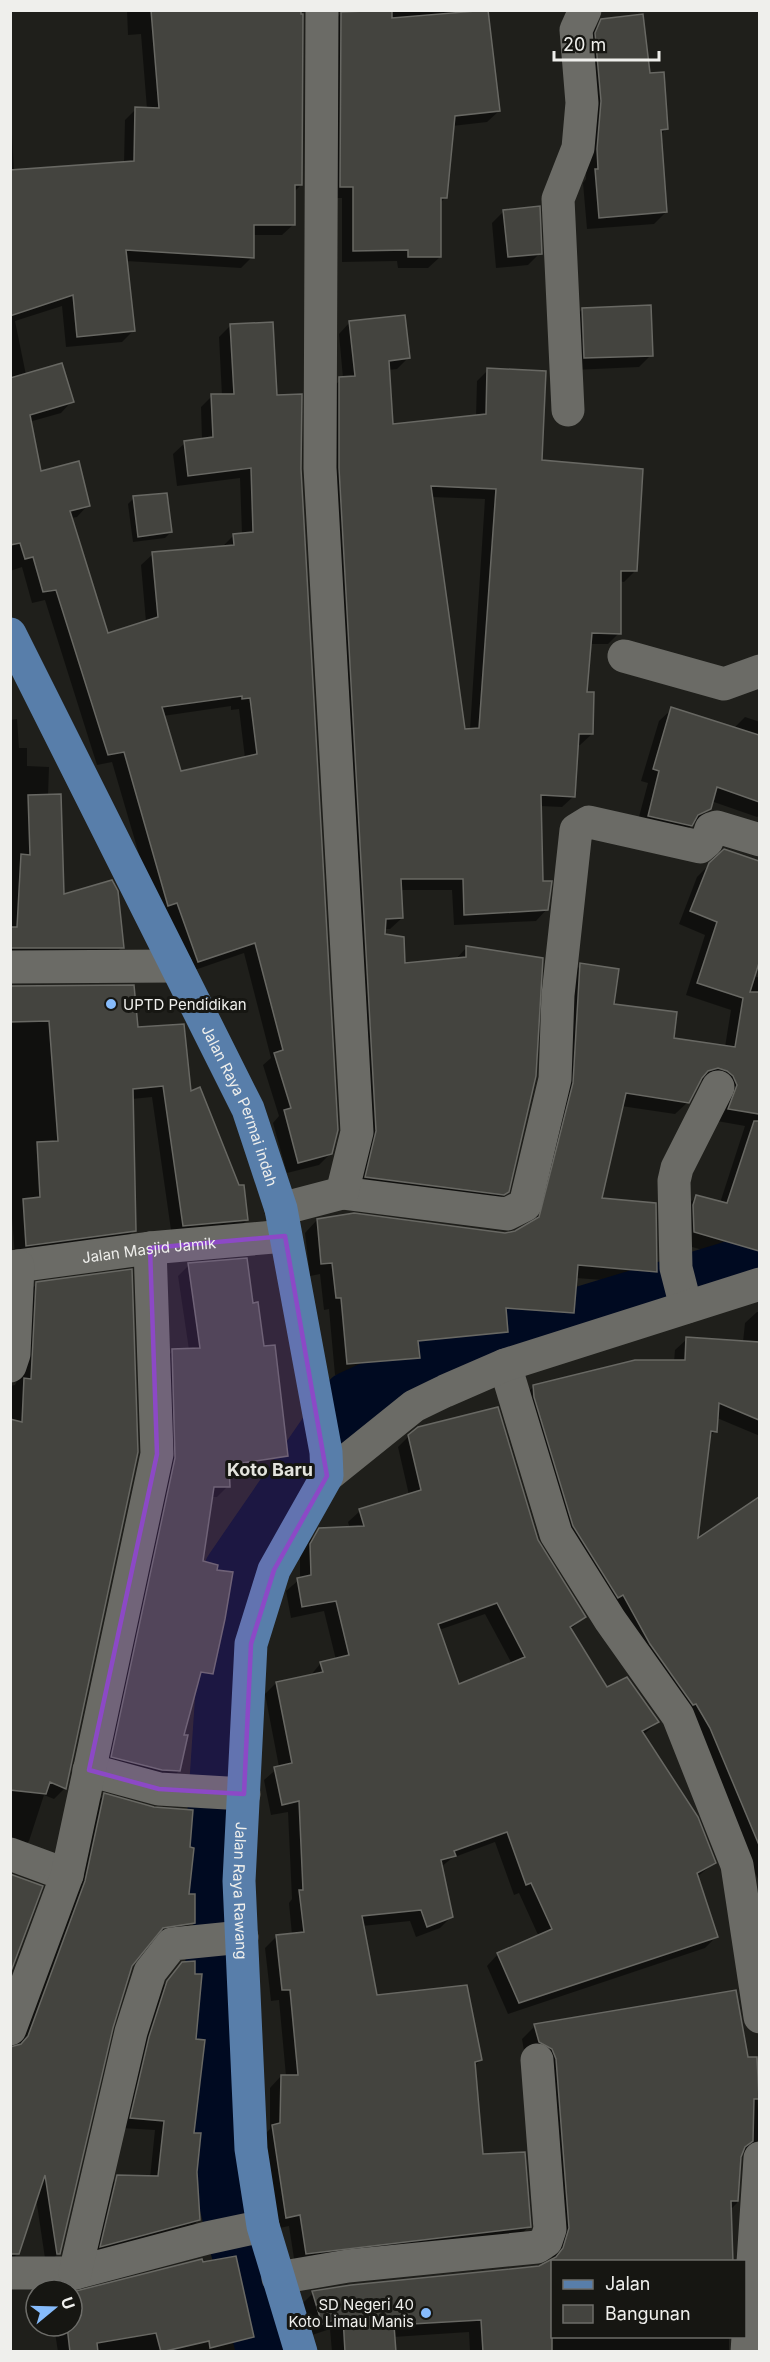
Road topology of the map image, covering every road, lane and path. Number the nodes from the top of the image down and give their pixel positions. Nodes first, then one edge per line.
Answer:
1 (321, 10) edge
2 (585, 10) edge
3 (568, 411) dead end
4 (10, 633) edge
5 (624, 656) dead end
6 (759, 671) edge
7 (759, 840) edge
8 (176, 966) junction
9 (10, 967) edge
10 (718, 1087) dead end
11 (342, 1193) junction
12 (283, 1222) junction
13 (150, 1248) junction
14 (14, 1266) edge
15 (759, 1284) edge
16 (682, 1295) junction
17 (505, 1365) junction
18 (10, 1366) edge
19 (326, 1464) junction
20 (90, 1770) junction
21 (237, 1793) junction
22 (10, 1854) edge
23 (67, 1875) junction
24 (242, 1937) junction
25 (759, 2017) edge
26 (10, 2029) edge
27 (537, 2060) dead end
28 (759, 2158) edge
29 (256, 2228) junction
30 (10, 2273) edge
31 (75, 2273) junction
32 (278, 2278) junction
33 (302, 2352) edge
34 (747, 2352) edge

1 - 11 street
2 - 3 street
4 - 8 main road, Jalan Raya Permai indah
5 - 6 street
7 - 11 street
8 - 9 street
8 - 12 main road, Jalan Raya Permai indah
10 - 16 street
11 - 12 street, Jalan Masjid Jamik
12 - 13 street, Jalan Masjid Jamik
12 - 19 main road, Jalan Raya Permai indah
13 - 14 street, Jalan Masjid Jamik
13 - 20 street
14 - 18 street
15 - 16 street
16 - 17 street
17 - 19 street
17 - 25 street
19 - 21 main road, Jalan Raya Rawang
20 - 21 street
20 - 23 street
21 - 24 main road, Jalan Raya Rawang
22 - 23 street
23 - 26 street
24 - 29 main road, Jalan Raya Rawang
24 - 31 street
27 - 32 street
28 - 34 street
29 - 31 street
29 - 32 main road, Jalan Raya Rawang
30 - 31 street
32 - 33 main road, Jalan Raya Rawang

